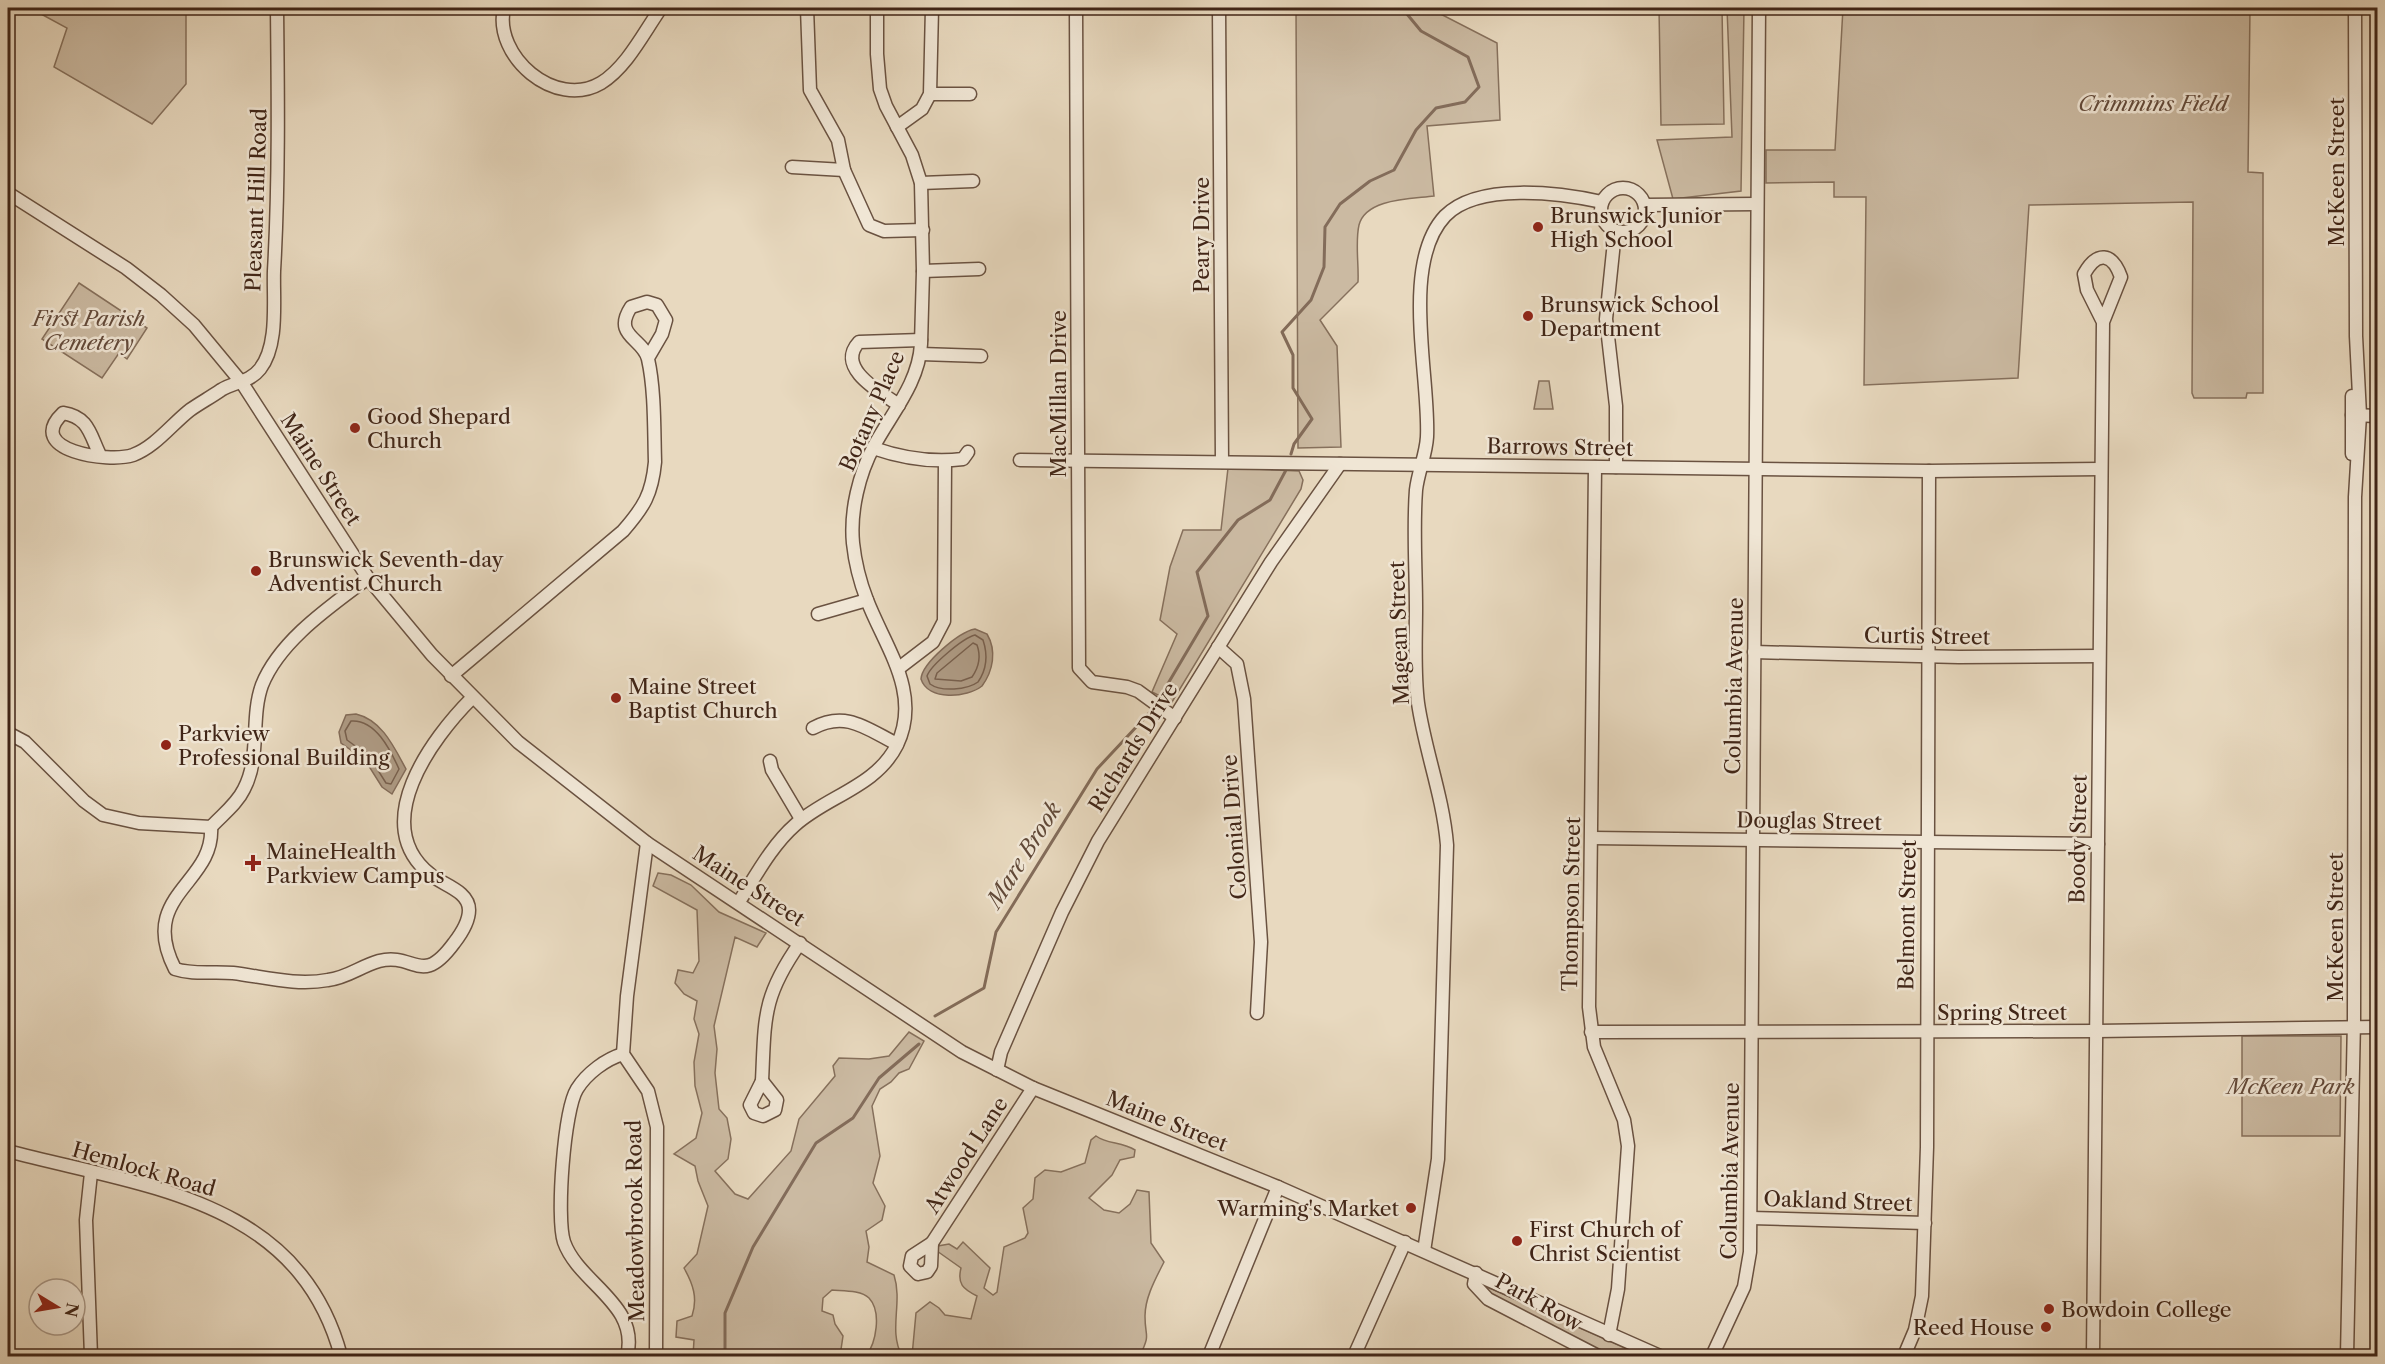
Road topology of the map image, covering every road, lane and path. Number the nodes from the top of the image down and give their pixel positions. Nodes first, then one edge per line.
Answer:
1 (277, 8) edge
2 (504, 8) edge
3 (661, 8) edge
4 (807, 8) edge
5 (877, 8) edge
6 (932, 8) edge
7 (1076, 8) edge
8 (1220, 8) edge
9 (1759, 8) edge
10 (2355, 8) edge
11 (930, 94) junction
12 (970, 94) dead end
13 (897, 126) junction
14 (792, 167) dead end
15 (844, 170) junction
16 (973, 180) dead end
17 (921, 183) junction
18 (8, 193) edge
19 (1602, 202) junction
20 (1756, 204) junction
21 (1645, 205) junction
22 (923, 230) junction
23 (1615, 232) junction
24 (979, 269) dead end
25 (923, 270) junction
26 (2103, 322) junction
27 (921, 340) junction
28 (921, 354) junction
29 (981, 356) dead end
30 (648, 358) dead end
31 (242, 382) junction
32 (899, 405) junction
33 (2355, 415) junction
34 (2378, 416) edge
35 (873, 448) junction
36 (968, 452) dead end
37 (100, 455) dead end
38 (1020, 460) dead end
39 (945, 461) junction
40 (1077, 461) junction
41 (1222, 462) junction
42 (1340, 464) junction
43 (1422, 464) junction
44 (1595, 467) junction
45 (1616, 467) junction
46 (1754, 467) junction
47 (2100, 469) junction
48 (1929, 471) junction
49 (368, 578) junction
50 (867, 600) junction
51 (818, 614) dead end
52 (1218, 647) junction
53 (1754, 652) junction
54 (1928, 656) junction
55 (2099, 656) junction
56 (898, 668) junction
57 (451, 676) junction
58 (472, 698) junction
59 (1175, 718) junction
60 (813, 728) dead end
61 (8, 733) edge
62 (897, 744) junction
63 (770, 761) dead end
64 (801, 819) junction
65 (211, 827) junction
66 (1592, 838) junction
67 (1752, 840) junction
68 (1927, 842) junction
69 (647, 843) junction
70 (2098, 844) junction
71 (739, 902) junction
72 (800, 944) junction
73 (1257, 1013) dead end
74 (2378, 1027) edge
75 (2354, 1029) junction
76 (2097, 1031) junction
77 (1591, 1032) junction
78 (1750, 1032) junction
79 (1925, 1032) junction
80 (623, 1054) junction
81 (997, 1070) junction
82 (762, 1081) dead end
83 (1033, 1088) junction
84 (8, 1151) edge
85 (91, 1173) junction
86 (1278, 1187) junction
87 (1751, 1218) junction
88 (1924, 1223) junction
89 (1405, 1242) junction
90 (932, 1243) dead end
91 (1424, 1251) junction
92 (1476, 1273) junction
93 (1609, 1335) junction
94 (91, 1356) edge
95 (341, 1356) edge
96 (627, 1356) edge
97 (656, 1356) edge
98 (1209, 1356) edge
99 (1354, 1356) edge
100 (1598, 1356) edge
101 (1660, 1356) edge
102 (1712, 1356) edge
103 (1904, 1356) edge
104 (2092, 1356) edge
105 (2347, 1356) edge

1 - 31 street, Pleasant Hill Road
2 - 3 street
4 - 15 street
5 - 13 street, Botany Place
6 - 11 street
7 - 40 street, MacMillan Drive
8 - 41 street, Peary Drive
9 - 20 street, Columbia Avenue
10 - 33 street, McKeen Street
11 - 12 street
11 - 13 street
13 - 17 street, Botany Place
14 - 15 street
15 - 22 street
16 - 17 street
17 - 22 street, Botany Place
18 - 31 street, Maine Street
19 - 21 street
19 - 23 street
19 - 43 street, Magean Street
20 - 21 street
20 - 46 street, Columbia Avenue
21 - 23 street
22 - 25 street, Botany Place
23 - 45 street
24 - 25 street
25 - 27 street, Botany Place
26 - 26 street, Boody Street
26 - 47 street, Boody Street
27 - 28 street, Botany Place
27 - 32 street
28 - 29 street
28 - 32 street, Botany Place
30 - 57 street
31 - 37 street, Pleasant Hill Road
31 - 49 street, Maine Street
32 - 35 street, Botany Place
33 - 34 street
33 - 75 street, McKeen Street
35 - 39 street
35 - 50 street, Botany Place
36 - 39 street
38 - 40 street, Barrows Street
39 - 56 street
40 - 41 street, Barrows Street
40 - 59 street, MacMillan Drive
41 - 42 street, Barrows Street
42 - 43 street, Barrows Street
42 - 52 street, Richards Drive
43 - 44 street, Barrows Street
43 - 91 street, Magean Street
44 - 45 street, Barrows Street
44 - 66 street, Thompson Street
45 - 46 street, Barrows Street
46 - 48 street, Barrows Street
46 - 53 street, Columbia Avenue
47 - 48 street, Barrows Street
47 - 55 street, Boody Street
48 - 54 street, Belmont Street
49 - 57 street, Maine Street
49 - 65 street
50 - 51 street
50 - 56 street, Botany Place
52 - 59 street, Richards Drive
52 - 73 street, Colonial Drive
53 - 54 street, Curtis Street
53 - 67 street, Columbia Avenue
54 - 55 street, Curtis Street
54 - 68 street, Belmont Street
55 - 70 street, Boody Street
56 - 62 street, Botany Place
57 - 58 street, Maine Street
58 - 65 street
58 - 69 street, Maine Street
59 - 81 street, Richards Drive
60 - 62 street
61 - 65 street
62 - 64 street, Botany Place
63 - 64 street
64 - 71 street, Botany Place
66 - 67 street, Douglas Street
66 - 77 street, Thompson Street
67 - 68 street, Douglas Street
67 - 78 street, Columbia Avenue
68 - 70 street, Douglas Street
68 - 79 street, Belmont Street
69 - 71 street, Maine Street
69 - 80 street
70 - 76 street, Boody Street
71 - 72 street, Maine Street
72 - 81 street, Maine Street
72 - 82 street
74 - 75 street, Spring Street
75 - 76 street, Spring Street
75 - 105 street, McKeen Street
76 - 79 street, Spring Street
76 - 104 street, Boody Street
77 - 78 street, Spring Street
77 - 93 street, Thompson Street
78 - 79 street, Spring Street
78 - 87 street, Columbia Avenue
79 - 88 street, Belmont Street
80 - 96 street
80 - 97 street, Meadowbrook Road
81 - 83 street, Maine Street
83 - 86 street, Maine Street
83 - 90 street, Atwood Lane
84 - 85 street, Hemlock Road
85 - 94 street
85 - 95 street, Hemlock Road
86 - 89 street, Maine Street
86 - 98 street
87 - 88 street, Oakland Street
87 - 102 street, Columbia Avenue
88 - 103 street, Belmont Street
89 - 91 street, Maine Street
89 - 99 street
91 - 92 street, Maine Street
92 - 93 street, Maine Street
92 - 100 street, Park Row
93 - 101 street, Maine Street

